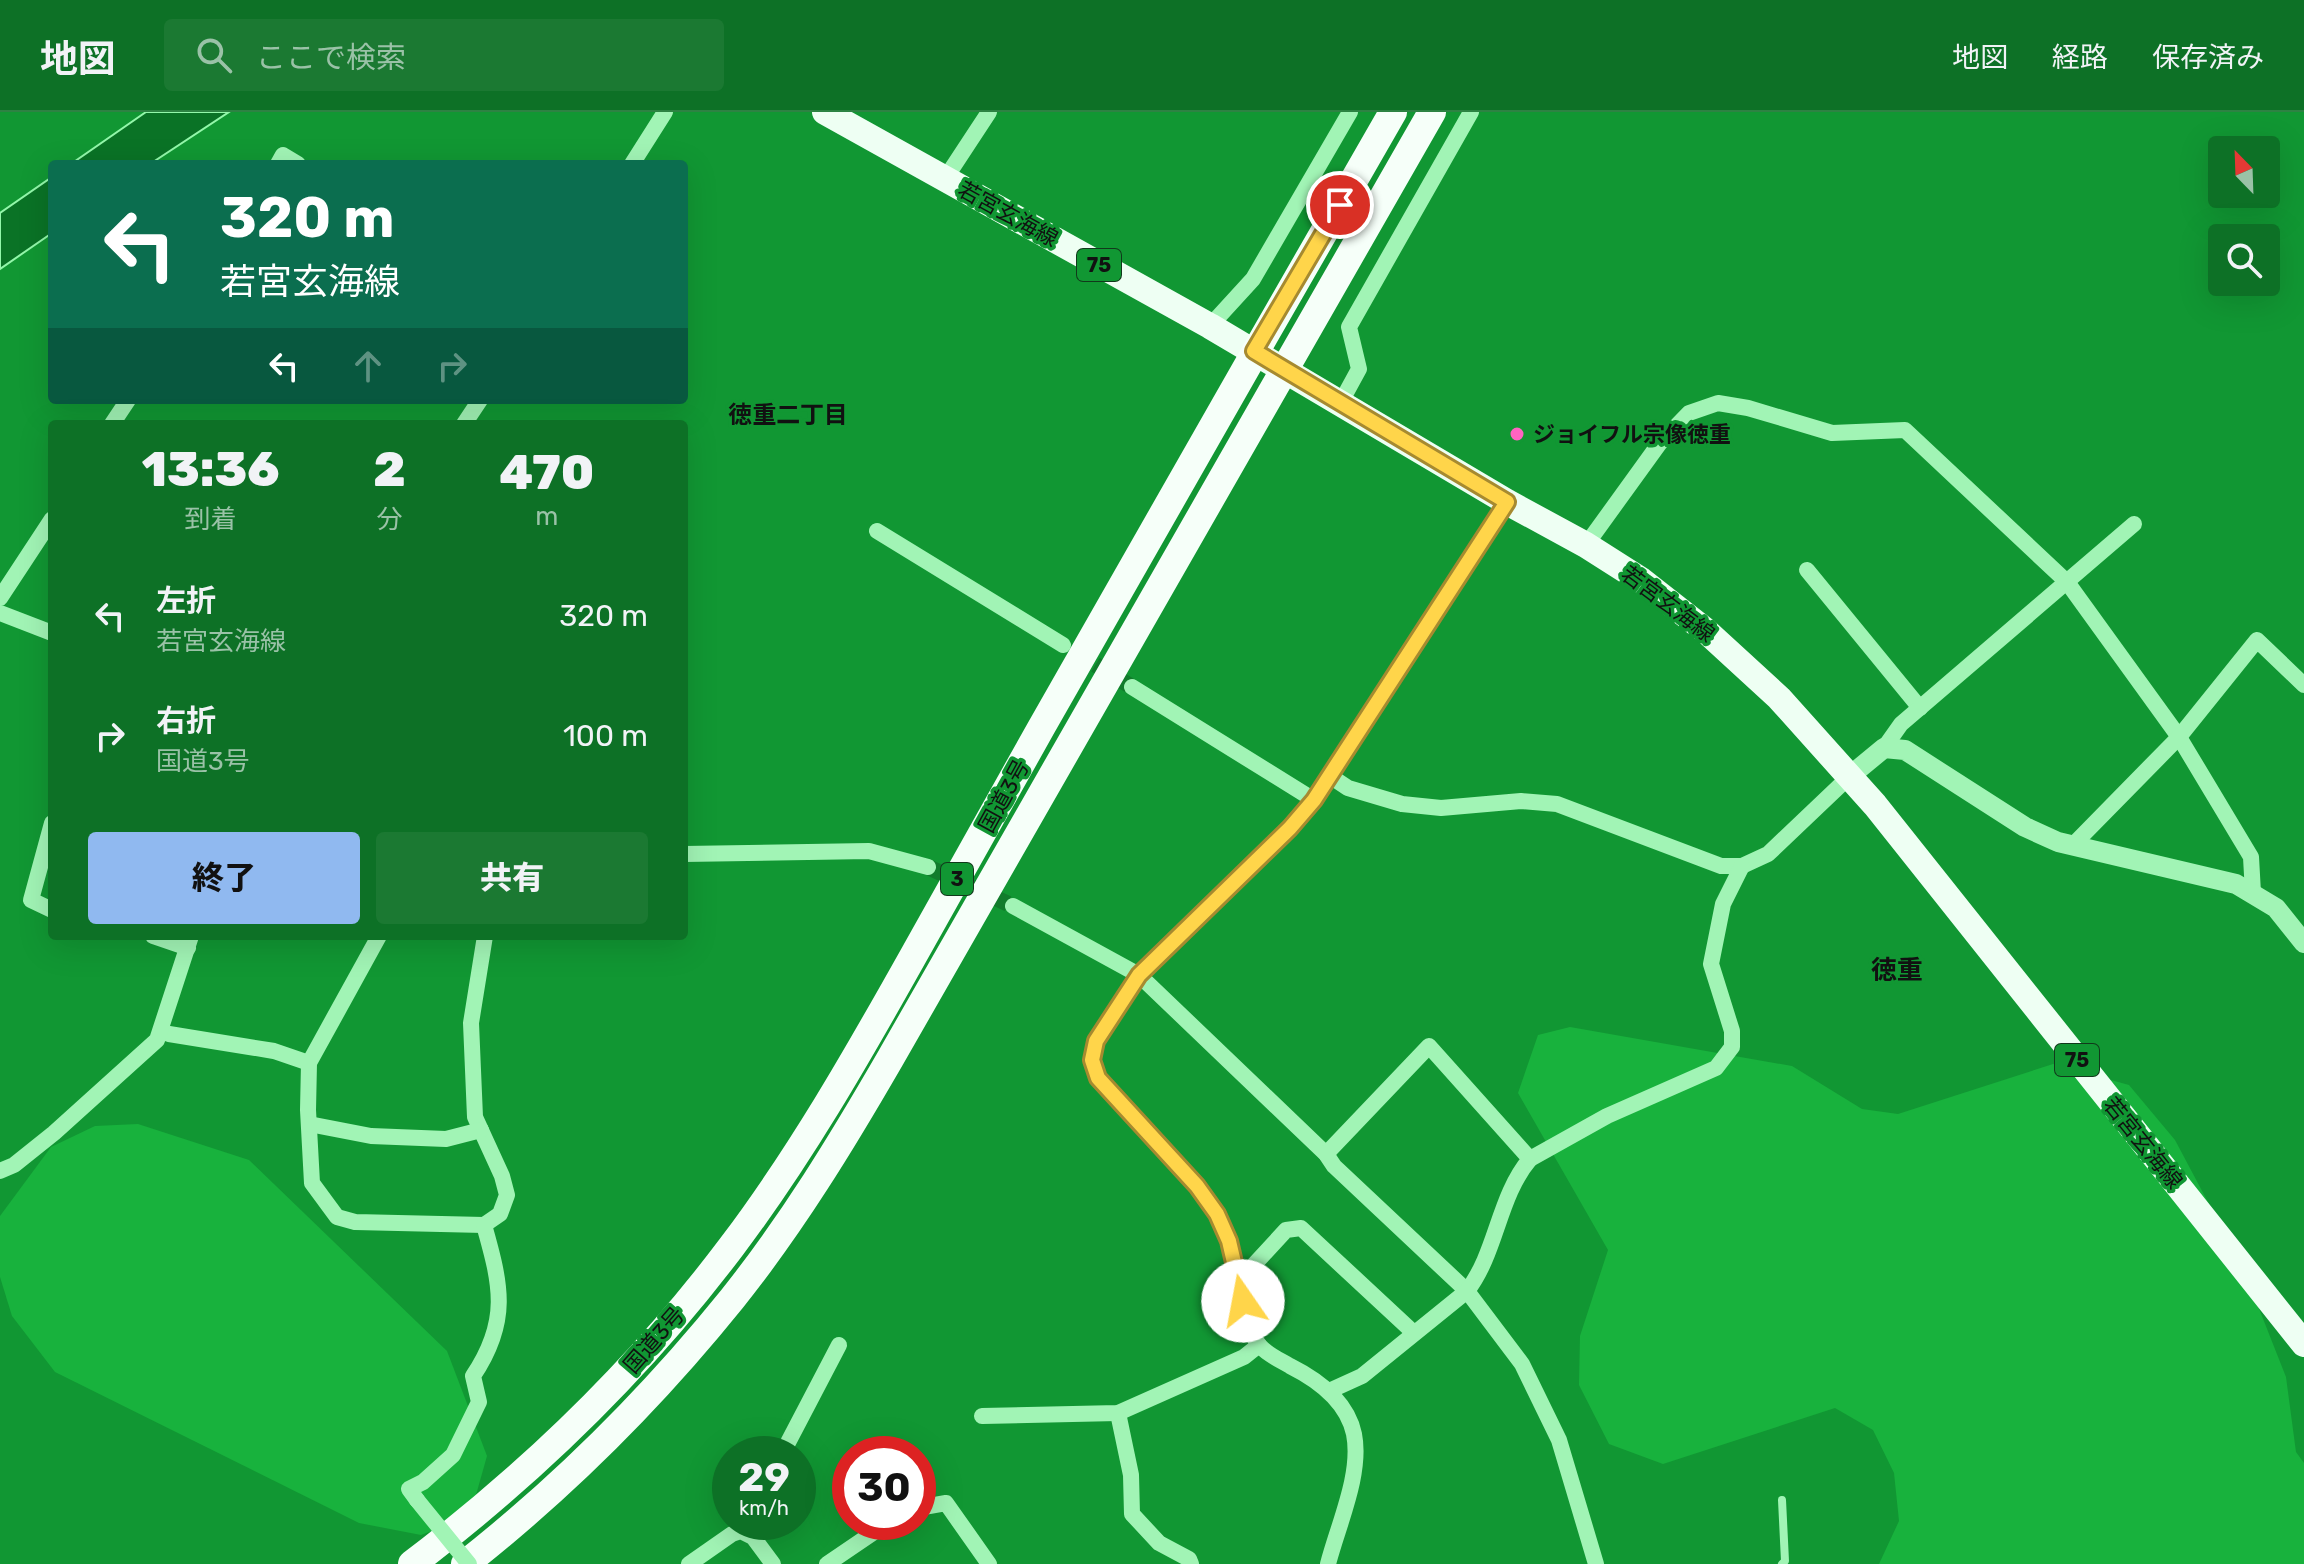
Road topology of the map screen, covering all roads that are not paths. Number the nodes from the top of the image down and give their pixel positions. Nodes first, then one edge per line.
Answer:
1 (665, 112) edge
2 (825, 112) edge
3 (989, 112) edge
4 (1350, 112) edge
5 (1393, 112) edge
6 (1432, 112) edge
7 (1471, 112) edge
8 (635, 160) edge
9 (945, 179) junction
10 (1210, 326) junction
11 (1254, 351) junction
12 (1285, 369) junction
13 (1341, 402) junction
14 (1507, 502) junction
15 (2134, 524) dead end
16 (48, 525) edge
17 (877, 531) dead end
18 (1586, 545) junction
19 (1807, 570) dead end
20 (2067, 582) junction
21 (0, 598) edge
22 (0, 613) edge
23 (48, 631) edge
24 (1063, 645) tunnel mouth
25 (2304, 685) edge
26 (1132, 687) tunnel mouth
27 (1920, 708) junction
28 (2179, 737) junction
29 (1884, 748) junction
30 (1330, 776) junction
31 (1850, 776) junction
32 (1314, 800) junction
33 (48, 838) edge
34 (2072, 846) junction
35 (688, 854) edge
36 (1742, 866) junction
37 (928, 867) tunnel mouth
38 (2253, 893) junction
39 (1013, 906) tunnel mouth
40 (48, 908) edge
41 (377, 940) edge
42 (484, 940) edge
43 (189, 942) edge
44 (2304, 943) edge
45 (1139, 975) junction
46 (169, 1034) dead end
47 (309, 1063) junction
48 (309, 1124) junction
49 (481, 1130) junction
50 (1326, 1154) junction
51 (1530, 1159) junction
52 (0, 1171) edge
53 (484, 1225) junction
54 (1239, 1281) junction
55 (1467, 1291) junction
56 (1414, 1333) junction
57 (2304, 1344) edge
58 (839, 1345) dead end
59 (1259, 1345) junction
60 (1329, 1391) junction
61 (1118, 1413) junction
62 (982, 1416) dead end
63 (791, 1436) edge
64 (1782, 1500) dead end
65 (936, 1505) edge
66 (723, 1540) edge
67 (755, 1540) edge
68 (862, 1540) edge
69 (412, 1564) edge
70 (467, 1564) edge
71 (689, 1564) edge
72 (773, 1564) edge
73 (827, 1564) edge
74 (989, 1564) edge
75 (1191, 1564) edge
76 (1328, 1564) edge
77 (1596, 1564) edge
78 (1782, 1564) edge

1 - 8 street
2 - 9 main road, 若宮玄海線 / 75
3 - 9 street
4 - 10 street
5 - 11 highway, 国道3号 / 3
6 - 12 highway, 国道3号 / 3
7 - 13 street
9 - 10 main road, 若宮玄海線 / 75
10 - 11 main road, 若宮玄海線 / 75
11 - 12 main road, 若宮玄海線 / 75
11 - 69 highway, 国道3号 / 3
12 - 13 main road, 若宮玄海線 / 75
12 - 70 highway, 国道3号 / 3
13 - 14 main road, 若宮玄海線 / 75
14 - 18 main road, 若宮玄海線 / 75
14 - 30 street
15 - 20 street
16 - 21 street
17 - 24 street
18 - 20 street
18 - 31 main road, 若宮玄海線 / 75
19 - 27 street
20 - 27 street
20 - 28 street
22 - 23 street
25 - 28 street
26 - 32 street
27 - 29 street
28 - 34 street
28 - 38 street
29 - 31 street
29 - 34 street
30 - 32 street
30 - 36 street
31 - 36 street
31 - 57 main road, 若宮玄海線 / 75
32 - 45 street
33 - 40 street
34 - 38 street
35 - 37 street
36 - 51 street
38 - 44 street
39 - 45 street
41 - 47 street
42 - 49 street
43 - 52 street
45 - 50 street
45 - 54 street
46 - 47 street
47 - 48 street
48 - 49 street
48 - 53 street
49 - 53 street
50 - 51 street
50 - 55 street
51 - 55 street
53 - 70 street, bridge
54 - 56 street
54 - 59 street
55 - 56 street
55 - 77 street
56 - 60 street
58 - 63 street
59 - 60 street
59 - 61 street
60 - 76 street
61 - 62 street
61 - 75 street
64 - 78 lane
65 - 74 street
66 - 71 street
67 - 72 street
68 - 73 street

